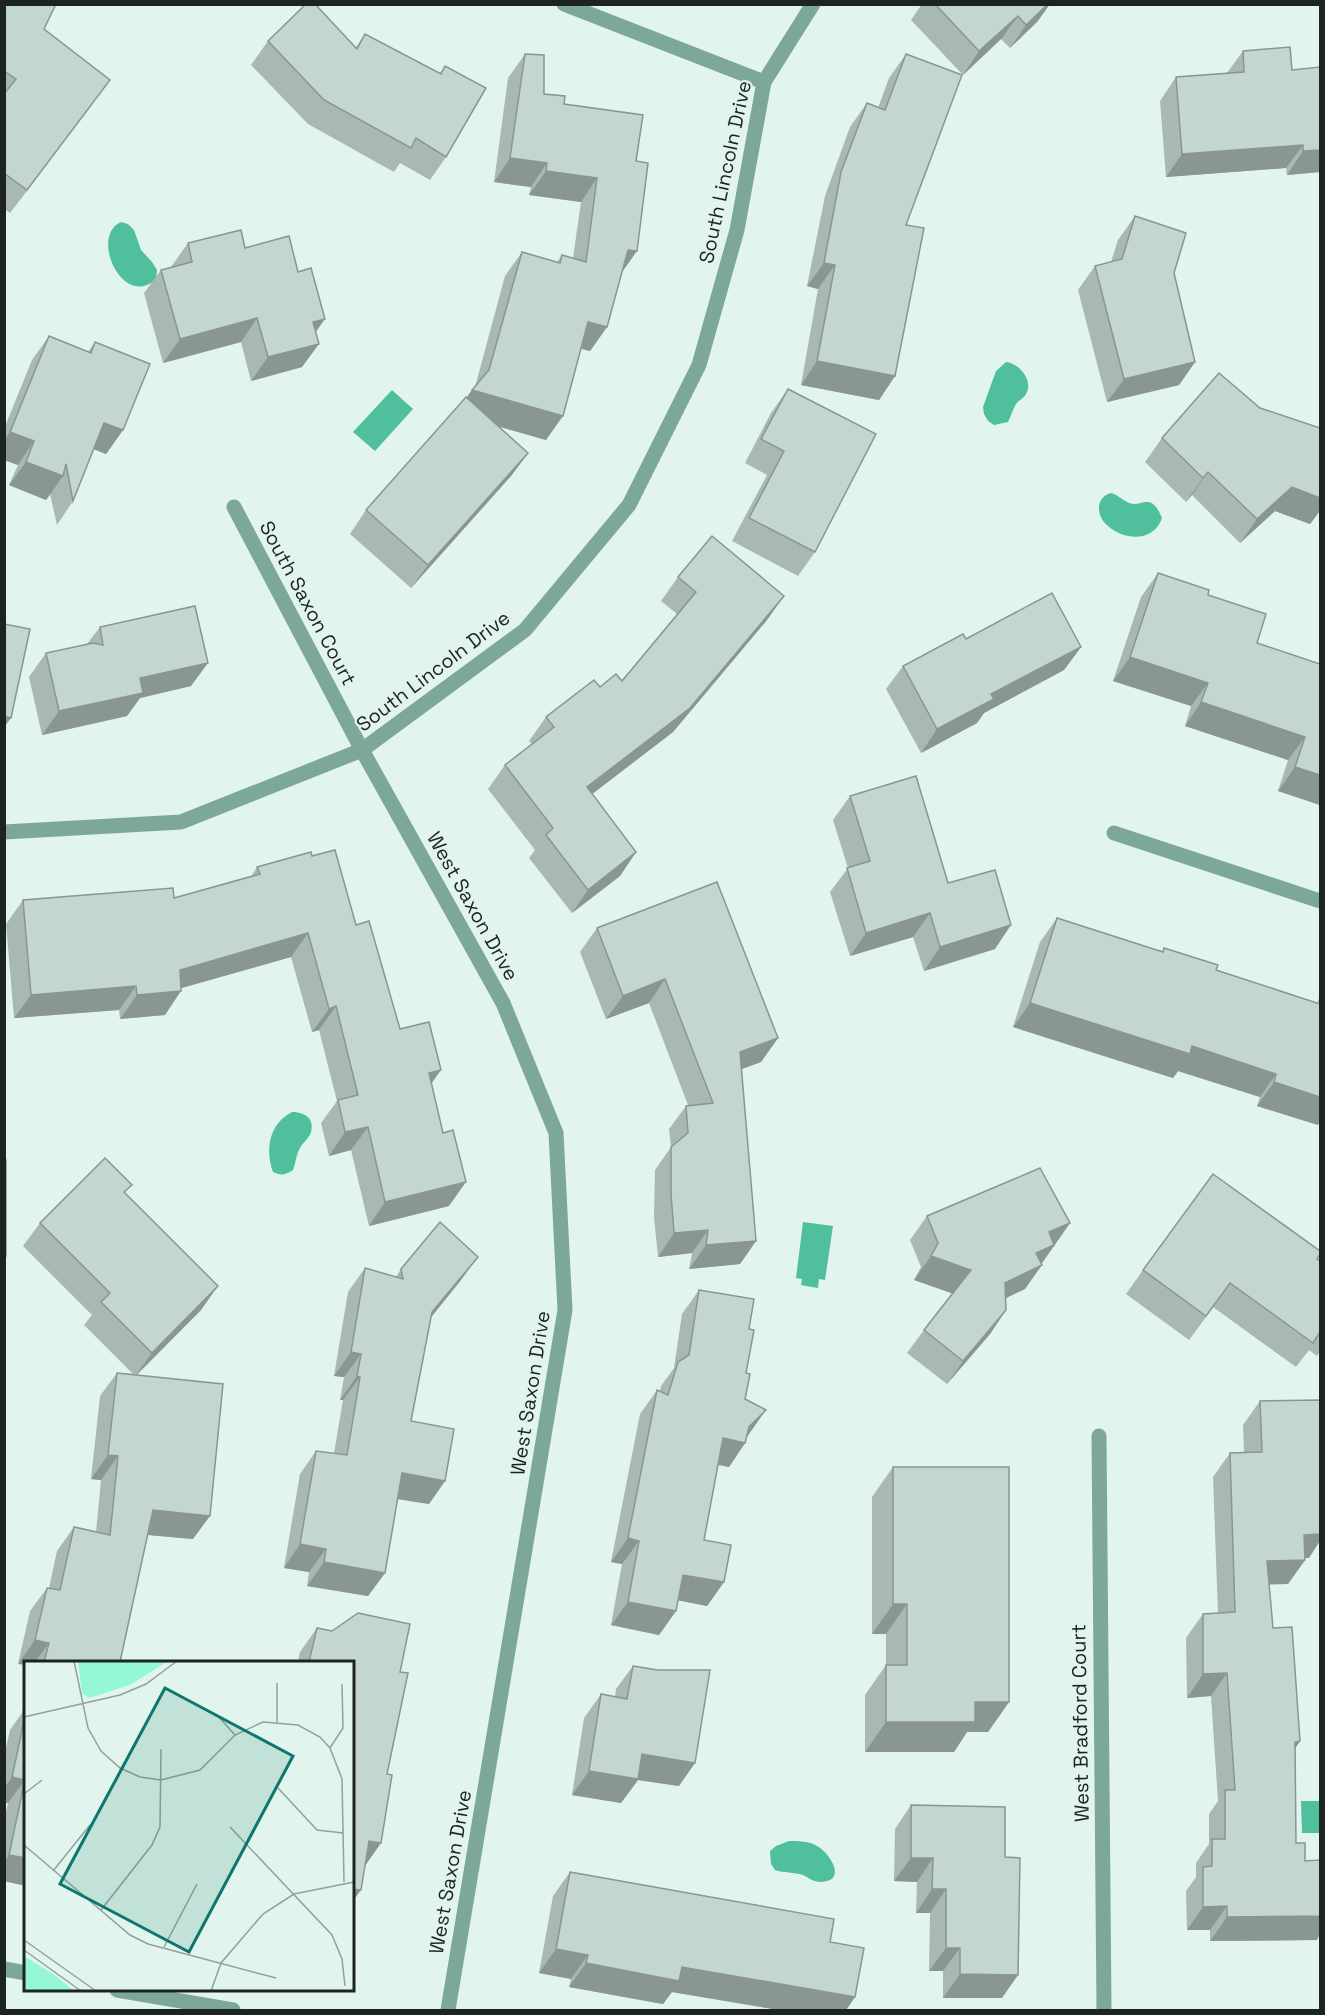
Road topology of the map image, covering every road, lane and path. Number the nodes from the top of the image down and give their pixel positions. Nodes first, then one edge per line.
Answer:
1 (564, 4) edge
2 (813, 4) edge
3 (764, 82) junction
4 (234, 507) dead end
5 (362, 750) junction
6 (4, 832) edge
7 (1114, 833) dead end
8 (1320, 902) edge
9 (1099, 1436) dead end
10 (4, 1969) edge
11 (24, 1973) edge
12 (128, 1991) edge
13 (233, 2010) edge
14 (448, 2010) edge
15 (1104, 2010) edge

1 - 3 street
2 - 3 street, South Lincoln Drive
3 - 5 street, South Lincoln Drive
4 - 5 street, South Saxon Court
5 - 6 street, South Lincoln Drive
5 - 14 street, West Saxon Drive
7 - 8 street
9 - 15 street, West Bradford Court
10 - 11 street
12 - 13 street

